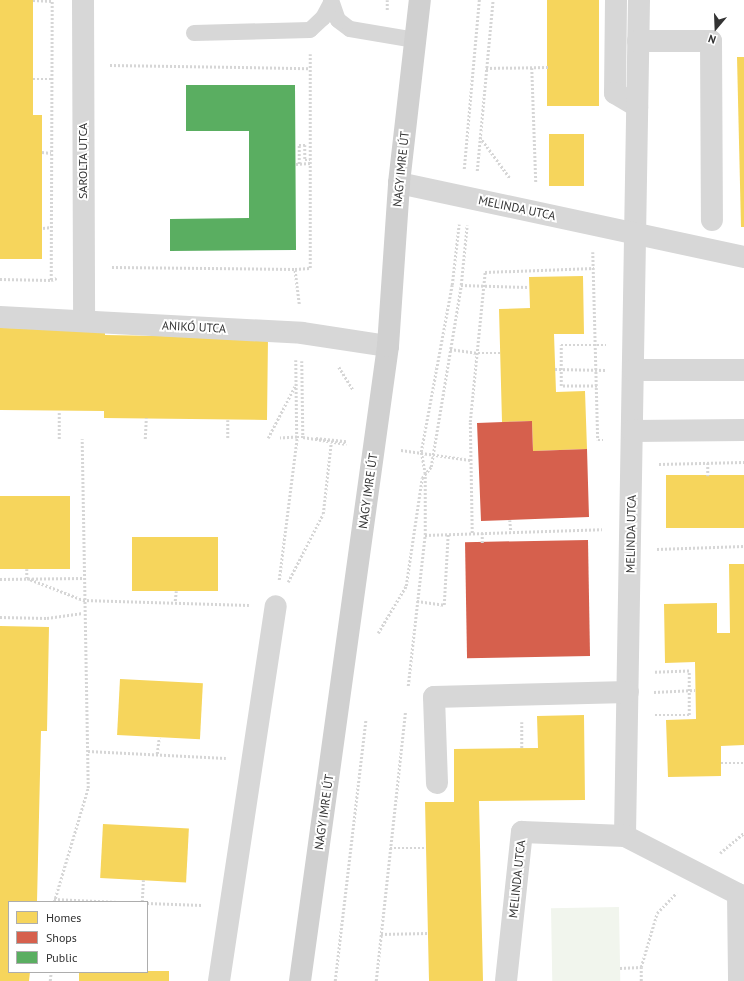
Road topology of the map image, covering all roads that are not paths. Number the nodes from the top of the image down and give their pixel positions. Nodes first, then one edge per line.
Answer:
1 (83, 0) edge
2 (420, 0) edge
3 (616, 0) edge
4 (639, 0) edge
5 (331, 1) edge
6 (194, 33) dead end
7 (415, 40) junction
8 (638, 41) junction
9 (637, 106) junction
10 (399, 183) junction
11 (712, 220) dead end
12 (634, 232) junction
13 (744, 257) edge
14 (0, 317) edge
15 (84, 321) junction
16 (388, 346) junction
17 (633, 370) junction
18 (744, 370) edge
19 (744, 430) edge
20 (632, 431) junction
21 (276, 606) road end
22 (628, 683) junction
23 (437, 783) dead end
24 (626, 836) junction
25 (219, 981) edge
26 (300, 981) edge
27 (506, 981) edge
28 (739, 981) edge

1 - 15 street, SAROLTA UTCA
2 - 7 street, NAGY IMRE ÚT
3 - 9 street
4 - 8 street
5 - 6 lane
5 - 7 lane
7 - 10 street, NAGY IMRE ÚT
8 - 9 street
8 - 11 street
9 - 12 street
10 - 12 street, MELINDA UTCA
10 - 16 street, NAGY IMRE ÚT
12 - 13 street, MELINDA UTCA
12 - 17 street, MELINDA UTCA
14 - 15 street, ANIKÓ UTCA
15 - 16 street, ANIKÓ UTCA
16 - 26 street, NAGY IMRE ÚT
17 - 18 street
17 - 20 street, MELINDA UTCA
19 - 20 street
20 - 22 street, MELINDA UTCA
21 - 25 street
22 - 23 street
22 - 24 street, MELINDA UTCA
24 - 27 street, MELINDA UTCA
24 - 28 street, MELINDA UTCA

